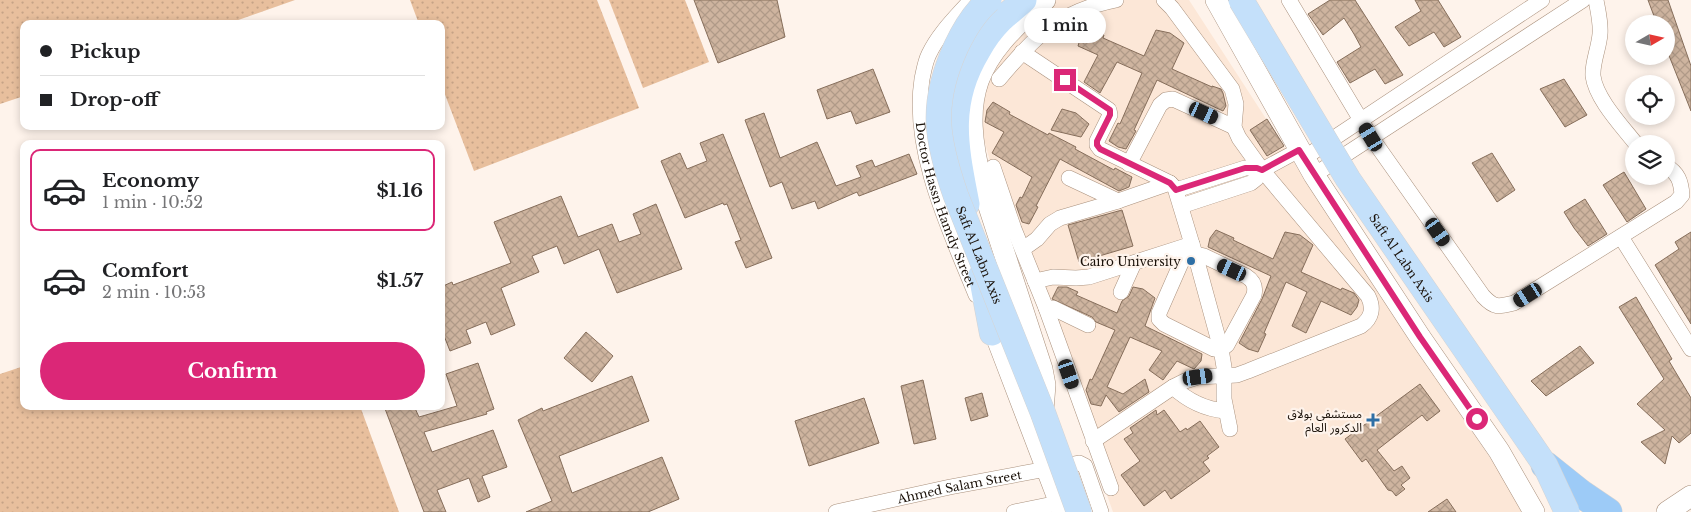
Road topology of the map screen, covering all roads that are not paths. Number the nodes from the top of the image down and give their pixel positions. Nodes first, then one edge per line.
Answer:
1 (972, 0) edge
2 (989, 0) edge
3 (1024, 0) edge
4 (1045, 0) edge
5 (1116, 0) edge
6 (1164, 0) edge
7 (1216, 0) edge
8 (1241, 0) edge
9 (1289, 0) edge
10 (1542, 0) edge
11 (1583, 0) edge
12 (1596, 0) edge
13 (1022, 52) junction
14 (999, 79) dead end
15 (967, 92) junction
16 (1361, 121) junction
17 (1234, 127) junction
18 (1629, 135) edge
19 (1371, 137) junction
20 (1306, 161) junction
21 (1129, 164) junction
22 (993, 167) dead end
23 (1262, 170) junction
24 (1675, 171) edge
25 (1069, 178) dead end
26 (1173, 186) junction
27 (1118, 201) junction
28 (1181, 206) junction
29 (1621, 237) junction
30 (1023, 249) junction
31 (1194, 249) junction
32 (1134, 263) junction
33 (1035, 281) junction
34 (1121, 292) dead end
35 (1046, 308) junction
36 (1088, 325) dead end
37 (992, 333) junction
38 (1691, 348) edge
39 (1221, 349) junction
40 (1224, 376) junction
41 (1173, 386) junction
42 (1225, 411) junction
43 (1043, 413) junction
44 (1230, 429) dead end
45 (1092, 441) junction
46 (1545, 465) junction
47 (1045, 470) junction
48 (1111, 488) dead end
49 (1691, 496) edge
50 (904, 505) edge
51 (877, 508) edge
52 (1066, 509) edge
53 (836, 512) edge
54 (1014, 512) edge
55 (1100, 512) edge
56 (1534, 512) edge
57 (1567, 512) edge
58 (1608, 512) edge
59 (1668, 512) edge

1 - 37 street, Doctor Hassn Hamdy Street
2 - 43 main road, Saft Al Labn Axis, bridge
3 - 15 main road
4 - 15 street
5 - 13 street
6 - 17 street
7 - 20 street
8 - 46 main road, Saft Al Labn Axis, bridge
9 - 16 street
10 - 16 street
11 - 19 street
12 - 18 street
13 - 14 street
13 - 21 street
15 - 37 main road
15 - 43 street
16 - 19 street
16 - 20 street
17 - 21 street
17 - 23 street
19 - 20 street
19 - 29 street
20 - 23 street
20 - 56 street
21 - 26 street
22 - 30 street
23 - 26 street
23 - 28 street
23 - 40 street
24 - 29 street
25 - 27 street
26 - 27 street
26 - 28 street
27 - 30 street
28 - 31 street
29 - 38 street
30 - 33 street
31 - 32 street
31 - 39 street
31 - 39 street
31 - 39 street
32 - 33 street
32 - 34 street
33 - 35 street
35 - 36 street
35 - 45 street
37 - 47 street, Doctor Hassn Hamdy Street
39 - 40 street
40 - 41 street
40 - 42 street
41 - 42 street
41 - 45 street
42 - 44 street
43 - 52 main road, Saft Al Labn Axis, bridge
45 - 48 street
46 - 57 main road, Saft Al Labn Axis, bridge
46 - 58 highway
47 - 50 street, Ahmed Salam Street
47 - 52 street, Doctor Hassn Hamdy Street
47 - 55 street, Ahmed Salam Street
49 - 59 street
50 - 51 street, Ahmed Salam Street
51 - 53 street, Ahmed Salam Street
52 - 54 street

